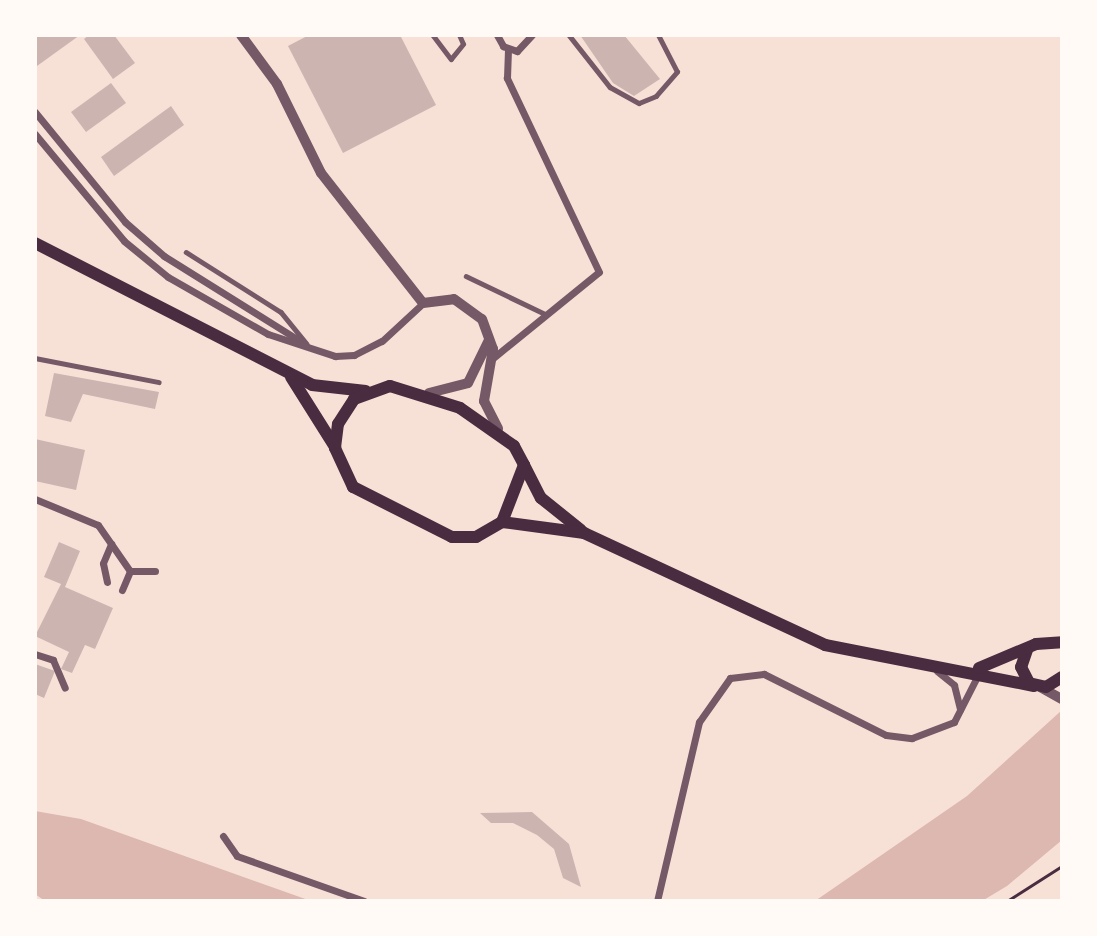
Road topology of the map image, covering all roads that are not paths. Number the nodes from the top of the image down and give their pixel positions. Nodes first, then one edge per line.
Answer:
1 (240, 35) edge
2 (433, 35) edge
3 (459, 35) edge
4 (497, 35) edge
5 (532, 35) edge
6 (569, 35) edge
7 (658, 35) edge
8 (508, 50) junction
9 (35, 112) edge
10 (35, 134) edge
11 (35, 243) edge
12 (186, 253) dead end
13 (466, 276) dead end
14 (423, 303) junction
15 (545, 314) junction
16 (490, 338) junction
17 (309, 348) junction
18 (35, 358) edge
19 (493, 358) junction
20 (288, 374) junction
21 (159, 382) dead end
22 (366, 391) junction
23 (429, 393) junction
24 (499, 429) junction
25 (335, 448) junction
26 (524, 465) junction
27 (35, 499) edge
28 (502, 522) junction
29 (584, 533) junction
30 (111, 544) junction
31 (130, 571) junction
32 (155, 571) dead end
33 (107, 582) dead end
34 (122, 590) dead end
35 (1062, 642) edge
36 (1047, 643) junction
37 (1027, 650) junction
38 (35, 654) edge
39 (1062, 654) edge
40 (929, 667) junction
41 (964, 670) junction
42 (979, 673) junction
43 (1062, 678) edge
44 (1037, 687) junction
45 (65, 688) dead end
46 (1062, 697) edge
47 (960, 713) junction
48 (223, 836) dead end
49 (364, 901) edge
50 (657, 901) edge

1 - 14 street
2 - 3 lane
4 - 8 street
5 - 8 street
6 - 7 lane
8 - 15 street
9 - 17 street
10 - 17 street
11 - 20 main road
12 - 17 lane
13 - 15 lane
14 - 16 street
14 - 17 street
15 - 19 street
16 - 19 street
16 - 23 street
18 - 21 lane
19 - 24 street
20 - 22 main road
20 - 25 main road
22 - 23 main road
22 - 25 main road
23 - 24 main road
24 - 26 main road
25 - 28 main road
26 - 28 main road
26 - 29 main road
27 - 30 street
28 - 29 main road
29 - 40 main road
30 - 31 street
30 - 33 street
31 - 32 street
31 - 34 street
35 - 36 main road
36 - 37 main road
36 - 39 main road
37 - 41 main road
37 - 44 main road
38 - 45 street
40 - 41 main road
40 - 47 street
41 - 42 main road
42 - 44 main road
42 - 47 street
43 - 44 main road
43 - 46 street
44 - 46 street
47 - 50 street
48 - 49 street

